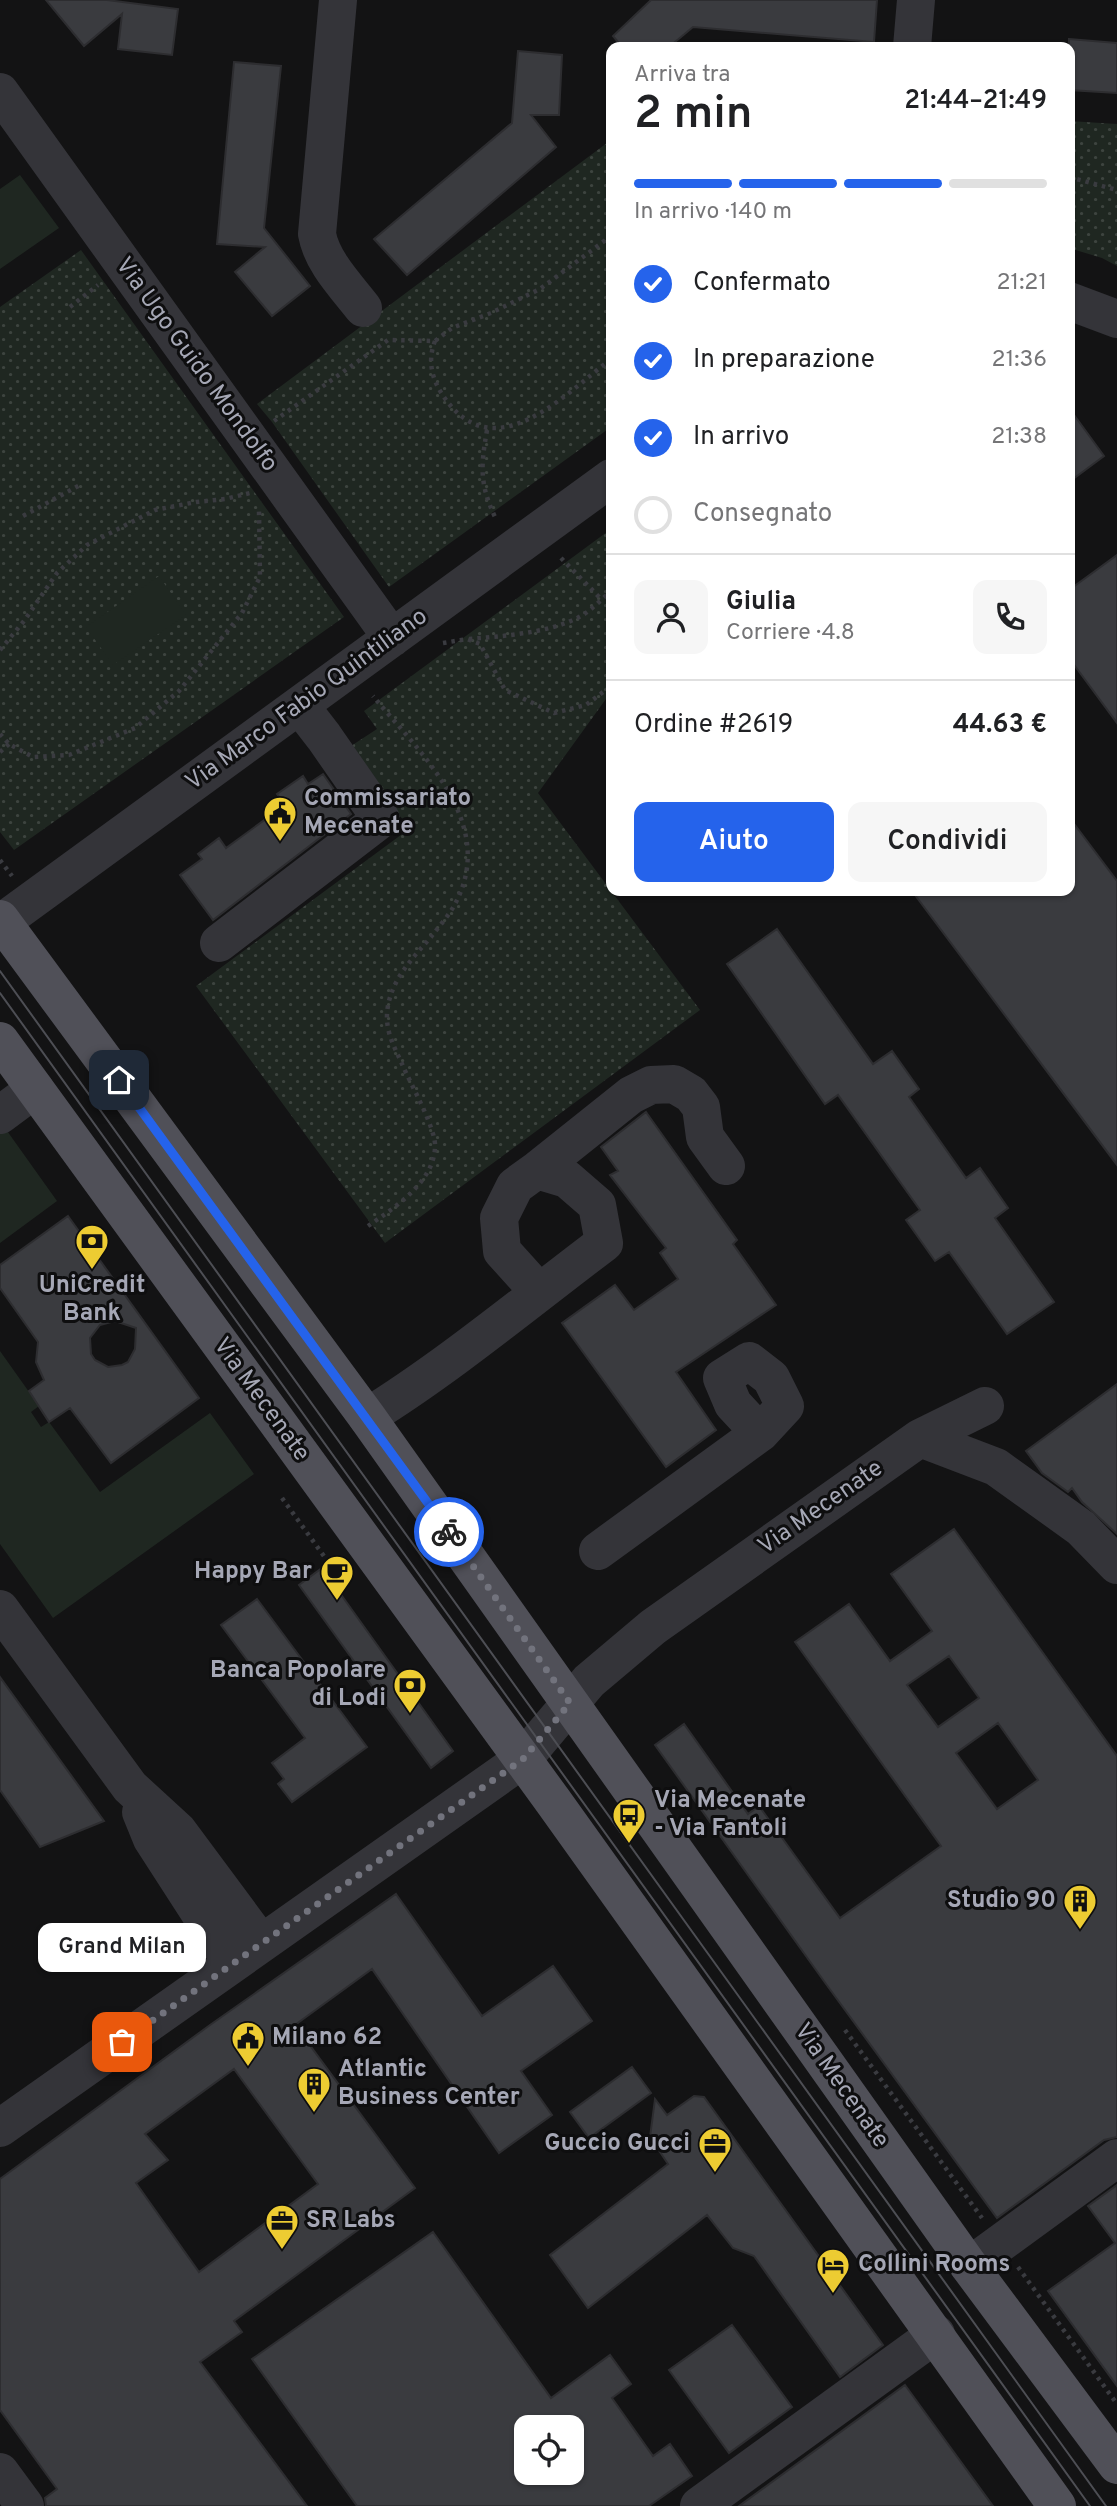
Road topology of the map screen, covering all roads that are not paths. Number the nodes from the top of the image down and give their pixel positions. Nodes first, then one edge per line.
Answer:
1 (338, 0) edge
2 (916, 0) edge
3 (912, 42) edge
4 (0, 92) edge
5 (1075, 303) edge
6 (363, 308) dead end
7 (1117, 319) edge
8 (606, 482) edge
9 (392, 638) junction
10 (300, 706) junction
11 (1, 921) edge
12 (219, 943) dead end
13 (0, 1041) edge
14 (35, 1089) junction
15 (0, 1115) edge
16 (726, 1166) dead end
17 (537, 1170) junction
18 (539, 1292) junction
19 (985, 1406) dead end
20 (367, 1417) junction
21 (760, 1433) dead end
22 (920, 1438) junction
23 (598, 1551) dead end
24 (1117, 1565) edge
25 (0, 1609) edge
26 (570, 1703) junction
27 (523, 1759) junction
28 (246, 1953) junction
29 (0, 2128) edge
30 (1117, 2158) edge
31 (969, 2266) junction
32 (936, 2334) junction
33 (1117, 2465) edge
34 (0, 2472) edge
35 (26, 2506) edge
36 (699, 2506) edge
37 (1057, 2506) edge

1 - 6 street
2 - 3 street
4 - 9 street, Via Ugo Guido Mondolfo
5 - 7 street
8 - 9 street, Via Marco Fabio Quintiliano
9 - 10 street, Via Marco Fabio Quintiliano
10 - 11 street, Via Marco Fabio Quintiliano
10 - 12 street
11 - 20 main road, Via Mecenate
13 - 14 main road, Via Mecenate
14 - 15 street
14 - 27 main road, Via Mecenate
16 - 17 street
17 - 18 street
17 - 18 street
18 - 20 street
19 - 22 street, Via Mecenate
20 - 26 main road, Via Mecenate
21 - 23 street
22 - 24 street
22 - 26 street, Via Mecenate
25 - 28 street
26 - 27 street, Via Mecenate
26 - 31 main road, Via Mecenate
27 - 28 street
27 - 32 main road, Via Mecenate
28 - 29 street
30 - 31 street
31 - 33 main road, Via Mecenate
32 - 36 street
32 - 37 main road, Via Mecenate
34 - 35 street

